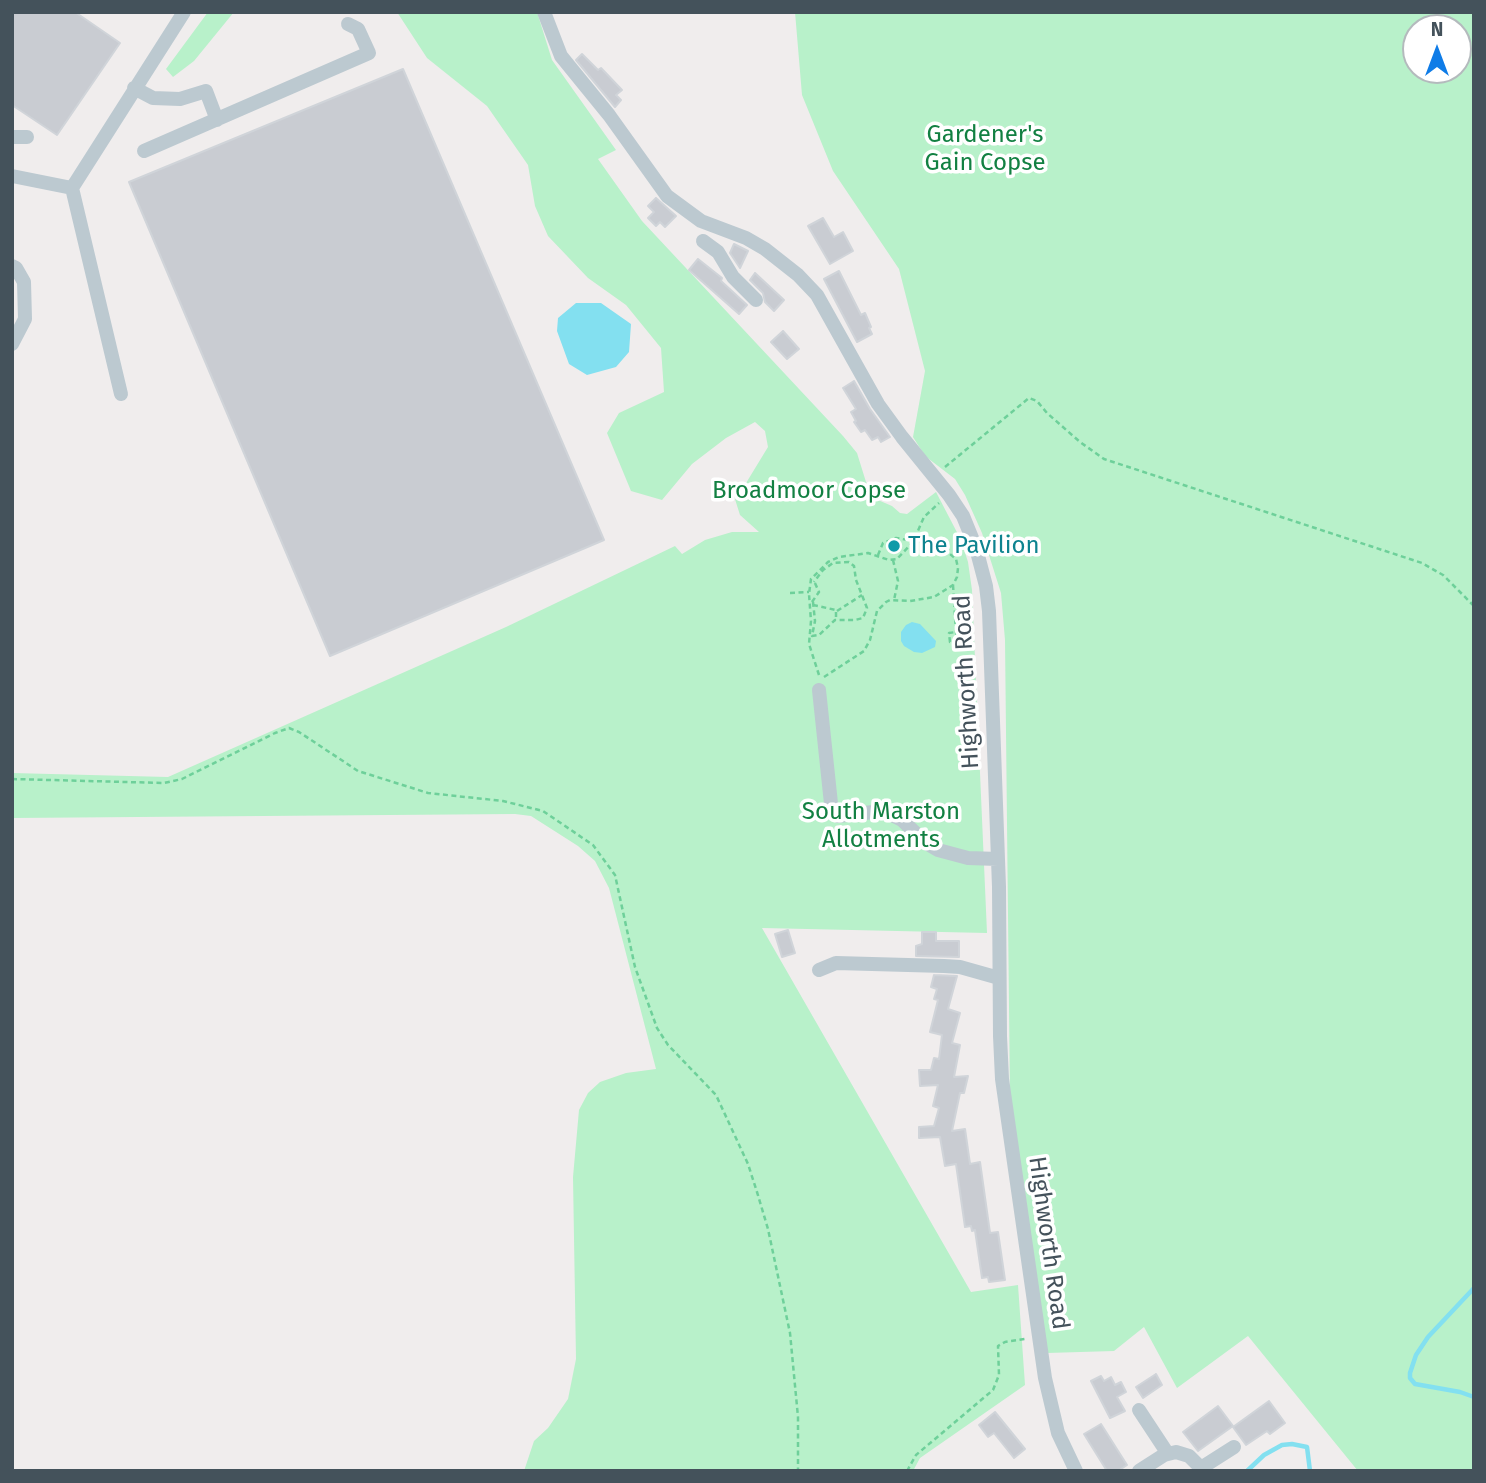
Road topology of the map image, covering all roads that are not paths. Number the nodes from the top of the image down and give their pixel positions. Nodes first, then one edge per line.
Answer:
1 (184, 12) edge
2 (544, 12) edge
3 (348, 24) dead end
4 (134, 88) junction
5 (217, 120) junction
6 (144, 151) dead end
7 (12, 176) edge
8 (72, 188) junction
9 (730, 232) junction
10 (703, 241) dead end
11 (718, 253) junction
12 (12, 266) edge
13 (756, 300) dead end
14 (12, 344) edge
15 (121, 394) dead end
16 (818, 690) dead end
17 (998, 859) junction
18 (819, 970) dead end
19 (999, 978) junction
20 (1139, 1410) dead end
21 (1234, 1447) dead end
22 (1168, 1454) junction
23 (1199, 1469) edge
24 (1076, 1471) edge
25 (1139, 1471) edge

1 - 4 street
2 - 9 street, Highworth Road
3 - 5 street
4 - 5 street
4 - 8 street
5 - 6 street
7 - 8 street
8 - 15 street
9 - 11 street
9 - 17 street, Highworth Road
10 - 11 street
11 - 13 street
12 - 14 street
16 - 17 street
17 - 19 street, Highworth Road
18 - 19 street
19 - 24 street, Highworth Road
20 - 22 street
21 - 23 street
22 - 23 street
22 - 25 street

